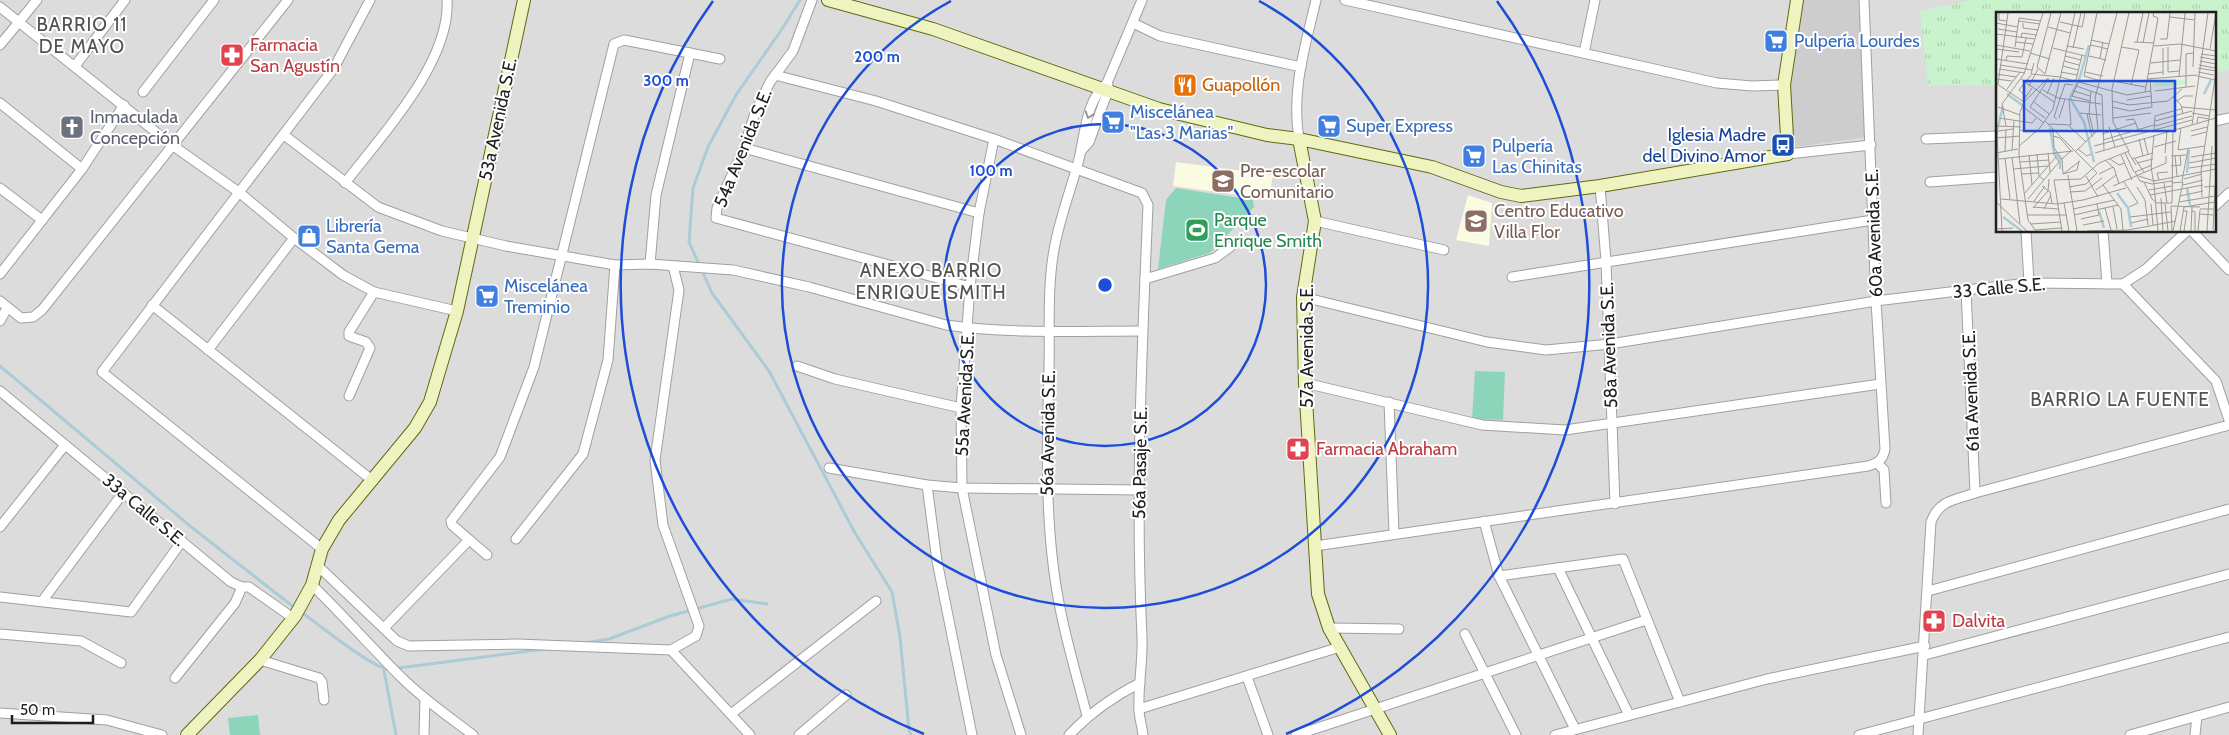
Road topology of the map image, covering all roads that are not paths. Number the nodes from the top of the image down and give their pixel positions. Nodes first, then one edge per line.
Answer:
1 (37, 0) edge
2 (125, 0) edge
3 (214, 0) edge
4 (288, 0) edge
5 (370, 0) edge
6 (447, 0) edge
7 (524, 0) edge
8 (812, 0) edge
9 (828, 0) edge
10 (1142, 0) edge
11 (1316, 0) edge
12 (1345, 0) edge
13 (1595, 0) edge
14 (1797, 0) edge
15 (1864, 0) edge
16 (0, 7) edge
17 (20, 22) junction
18 (1133, 23) junction
19 (0, 45) edge
20 (690, 53) junction
21 (1584, 53) junction
22 (720, 59) dead end
23 (74, 66) junction
24 (1301, 67) junction
25 (775, 75) junction
26 (1784, 84) junction
27 (1105, 87) junction
28 (143, 92) dead end
29 (0, 103) edge
30 (124, 105) junction
31 (2229, 118) edge
32 (2216, 120) edge
33 (284, 135) junction
34 (1996, 136) edge
35 (994, 139) junction
36 (1299, 139) junction
37 (1926, 139) dead end
38 (172, 144) junction
39 (1871, 145) junction
40 (744, 148) junction
41 (1788, 154) junction
42 (82, 169) junction
43 (1076, 169) junction
44 (1996, 177) edge
45 (1930, 182) dead end
46 (345, 184) junction
47 (1600, 186) junction
48 (0, 188) edge
49 (240, 193) junction
50 (2229, 193) edge
51 (2216, 205) edge
52 (979, 213) junction
53 (42, 220) junction
54 (1872, 220) junction
55 (1314, 221) junction
56 (2026, 232) edge
57 (2103, 232) edge
58 (2186, 232) edge
59 (2193, 232) edge
60 (294, 238) junction
61 (472, 238) junction
62 (1230, 247) dead end
63 (1444, 250) dead end
64 (561, 255) junction
65 (1606, 261) junction
66 (650, 264) junction
67 (615, 265) junction
68 (676, 266) junction
69 (2229, 270) edge
70 (0, 274) edge
71 (1512, 277) dead end
72 (1145, 279) junction
73 (2029, 283) junction
74 (2107, 284) junction
75 (2123, 284) junction
76 (970, 286) junction
77 (1966, 290) junction
78 (374, 292) junction
79 (1303, 297) junction
80 (0, 301) edge
81 (1876, 301) junction
82 (152, 305) junction
83 (7, 308) junction
84 (457, 311) junction
85 (0, 320) edge
86 (969, 328) junction
87 (1050, 331) junction
88 (1142, 331) junction
89 (1610, 344) junction
90 (208, 350) junction
91 (796, 366) dead end
92 (1305, 383) junction
93 (1880, 384) junction
94 (0, 391) edge
95 (349, 396) dead end
96 (1389, 402) junction
97 (961, 408) junction
98 (2229, 420) edge
99 (1612, 425) junction
100 (2229, 425) edge
101 (65, 445) junction
102 (1878, 463) junction
103 (829, 468) dead end
104 (373, 481) junction
105 (927, 485) junction
106 (962, 488) junction
107 (1046, 490) junction
108 (1139, 490) junction
109 (123, 493) junction
110 (1975, 493) junction
111 (1886, 503) dead end
112 (1615, 504) junction
113 (2229, 509) edge
114 (1484, 521) junction
115 (0, 527) edge
116 (1394, 533) junction
117 (516, 539) dead end
118 (469, 540) junction
119 (182, 542) junction
120 (1315, 546) junction
121 (322, 549) junction
122 (488, 555) dead end
123 (318, 566) junction
124 (1558, 568) junction
125 (2229, 574) edge
126 (1499, 576) junction
127 (312, 585) junction
128 (242, 587) junction
129 (1928, 591) junction
130 (0, 597) edge
131 (43, 600) junction
132 (876, 601) dead end
133 (296, 614) junction
134 (1646, 620) junction
135 (384, 628) junction
136 (1329, 628) junction
137 (1400, 629) dead end
138 (0, 634) edge
139 (1465, 634) dead end
140 (2229, 637) edge
141 (1590, 638) junction
142 (1340, 647) junction
143 (671, 650) junction
144 (1925, 651) junction
145 (1537, 656) junction
146 (260, 660) junction
147 (121, 663) dead end
148 (1484, 674) junction
149 (1247, 677) junction
150 (175, 678) dead end
151 (1140, 683) junction
152 (846, 696) dead end
153 (425, 699) junction
154 (324, 700) dead end
155 (1680, 702) junction
156 (2229, 707) edge
157 (1139, 709) junction
158 (1375, 709) junction
159 (0, 713) edge
160 (731, 714) junction
161 (1629, 715) junction
162 (1087, 716) junction
163 (2196, 716) junction
164 (1920, 719) junction
165 (1574, 729) junction
166 (162, 735) edge
167 (187, 735) edge
168 (424, 735) edge
169 (473, 735) edge
170 (750, 735) edge
171 (799, 735) edge
172 (972, 735) edge
173 (1020, 735) edge
174 (1069, 735) edge
175 (1143, 735) edge
176 (1268, 735) edge
177 (1296, 735) edge
178 (1390, 735) edge
179 (1516, 735) edge
180 (1555, 735) edge
181 (1859, 735) edge
182 (1918, 735) edge
183 (2130, 735) edge
184 (2195, 735) edge

1 - 17 street
2 - 23 street
3 - 28 street
4 - 38 street
5 - 33 street
6 - 46 street
7 - 61 street, 53a Avenida S.E.
8 - 25 street, 54a Avenida S.E.
9 - 27 street
10 - 18 street
11 - 24 street, 57a Avenida S.E.
12 - 21 street
13 - 21 street
14 - 26 street
15 - 39 street, 60a Avenida S.E.
16 - 17 street
17 - 19 street
17 - 23 street
18 - 24 street
18 - 27 street, 56a Avenida S.E.
20 - 22 street
20 - 64 street
20 - 66 street
21 - 26 street
23 - 30 street
24 - 36 street, 57a Avenida S.E.
25 - 35 street
25 - 40 street, 54a Avenida S.E.
26 - 41 street
27 - 36 street
27 - 43 street, 56a Avenida S.E.
29 - 42 street
30 - 38 street
30 - 42 street
31 - 32 street
33 - 46 street
33 - 49 street
34 - 37 street
35 - 43 street
35 - 52 street, 55a Avenida S.E.
36 - 47 street
36 - 55 street, 57a Avenida S.E.
38 - 49 street
38 - 83 street
39 - 41 street
39 - 54 street, 60a Avenida S.E.
40 - 52 street
40 - 76 street, 54a Avenida S.E.
41 - 47 street
42 - 53 street
43 - 72 street, 56a Pasaje S.E.
43 - 87 street, 56a Avenida S.E.
44 - 45 street
46 - 61 street
47 - 65 street, 58a Avenida S.E.
48 - 53 street
49 - 60 street
49 - 82 street
50 - 51 street
52 - 76 street, 55a Avenida S.E.
53 - 70 street
54 - 65 street
54 - 81 street, 60a Avenida S.E.
55 - 63 street
55 - 79 street, 57a Avenida S.E.
56 - 73 street
57 - 74 street
58 - 75 street
59 - 69 street
60 - 78 street
60 - 90 street
61 - 64 street
61 - 84 street, 53a Avenida S.E.
62 - 72 street
64 - 67 street
64 - 118 street
65 - 71 street
65 - 89 street, 58a Avenida S.E.
66 - 67 street
66 - 68 street
67 - 117 street
68 - 86 street
68 - 143 street
72 - 88 street, 56a Pasaje S.E.
73 - 74 street, 33 Calle S.E.
73 - 77 street, 33 Calle S.E.
74 - 75 street, 33 Calle S.E.
75 - 98 street
76 - 86 street, 55a Avenida S.E.
77 - 81 street, 33 Calle S.E.
77 - 110 street, 61a Avenida S.E.
78 - 84 street
78 - 95 street
79 - 89 street, 33 Calle S.E.
79 - 92 street, 57a Avenida S.E.
80 - 83 street
81 - 89 street, 33 Calle S.E.
81 - 93 street, 60a Avenida S.E.
82 - 90 street
82 - 121 street
83 - 85 street
84 - 104 street, 53a Avenida S.E.
86 - 87 street
86 - 97 street, 55a Avenida S.E.
87 - 88 street
87 - 107 street, 56a Avenida S.E.
88 - 108 street, 56a Pasaje S.E.
89 - 99 street, 58a Avenida S.E.
90 - 104 street
91 - 97 street
92 - 96 street
92 - 120 street, 57a Avenida S.E.
93 - 99 street
93 - 102 street, 60a Avenida S.E.
94 - 101 street, 33a Calle S.E.
96 - 99 street
96 - 116 street
97 - 106 street, 55a Avenida S.E.
99 - 112 street, 58a Avenida S.E.
100 - 110 street
101 - 109 street, 33a Calle S.E.
101 - 115 street
102 - 111 street
102 - 112 street
103 - 105 street
104 - 121 street, 53a Avenida S.E.
105 - 106 street
105 - 172 street
106 - 107 street
106 - 173 street, 55a Avenida S.E.
107 - 108 street
107 - 162 street, 56a Avenida S.E.
108 - 151 street, 56a Pasaje S.E.
109 - 119 street, 33a Calle S.E.
109 - 131 street
110 - 129 street
112 - 114 street
113 - 129 street
114 - 116 street
114 - 126 street
116 - 120 street
118 - 122 street
118 - 135 street
119 - 128 street, 33a Calle S.E.
119 - 131 street
120 - 136 street, 57a Avenida S.E.
121 - 123 street, 53a Avenida S.E.
123 - 127 street, 53a Avenida S.E.
123 - 135 street
124 - 126 street
124 - 134 street
124 - 141 street
125 - 144 street
126 - 145 street
127 - 133 street, 53a Avenida S.E.
127 - 153 street
128 - 133 street, 33a Calle S.E.
128 - 150 street
129 - 144 street
130 - 131 street
132 - 160 street
133 - 146 street, 53a Avenida S.E.
134 - 141 street
134 - 155 street
135 - 143 street
136 - 137 street
136 - 142 street, 57a Avenida S.E.
138 - 147 street
139 - 148 street
140 - 164 street
141 - 145 street
141 - 161 street
142 - 149 street
142 - 158 street, 57a Avenida S.E.
143 - 160 street
144 - 155 street
144 - 164 street
145 - 148 street
145 - 165 street
146 - 154 street
146 - 167 street, 53a Avenida S.E.
148 - 158 street
148 - 179 street
149 - 157 street
149 - 176 street
151 - 157 street, 56a Pasaje S.E.
151 - 162 street
152 - 171 street
153 - 168 street
153 - 169 street
155 - 161 street
156 - 163 street
157 - 175 street, 56a Pasaje S.E.
158 - 177 street
158 - 178 street, 57a Avenida S.E.
159 - 166 street
160 - 170 street
161 - 165 street
162 - 174 street
163 - 183 street
163 - 184 street
164 - 181 street
164 - 182 street
165 - 180 street

